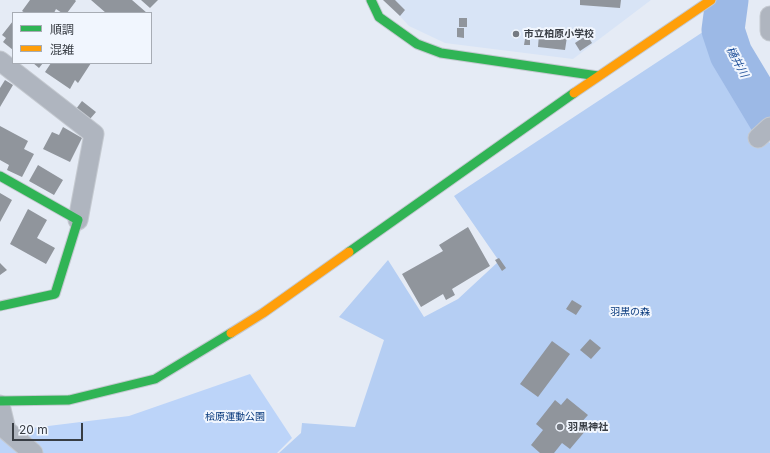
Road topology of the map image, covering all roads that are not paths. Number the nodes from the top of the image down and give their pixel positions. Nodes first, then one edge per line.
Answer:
1 (371, 0) edge
2 (711, 0) edge
3 (770, 16) edge
4 (770, 31) edge
5 (0, 61) edge
6 (598, 76) junction
7 (0, 176) edge
8 (78, 220) junction
9 (0, 306) edge
10 (0, 401) edge
11 (0, 405) edge
12 (32, 453) edge

1 - 6 street
2 - 6 street
3 - 4 street
5 - 8 street
6 - 10 street
7 - 8 street
8 - 9 street
11 - 12 street

